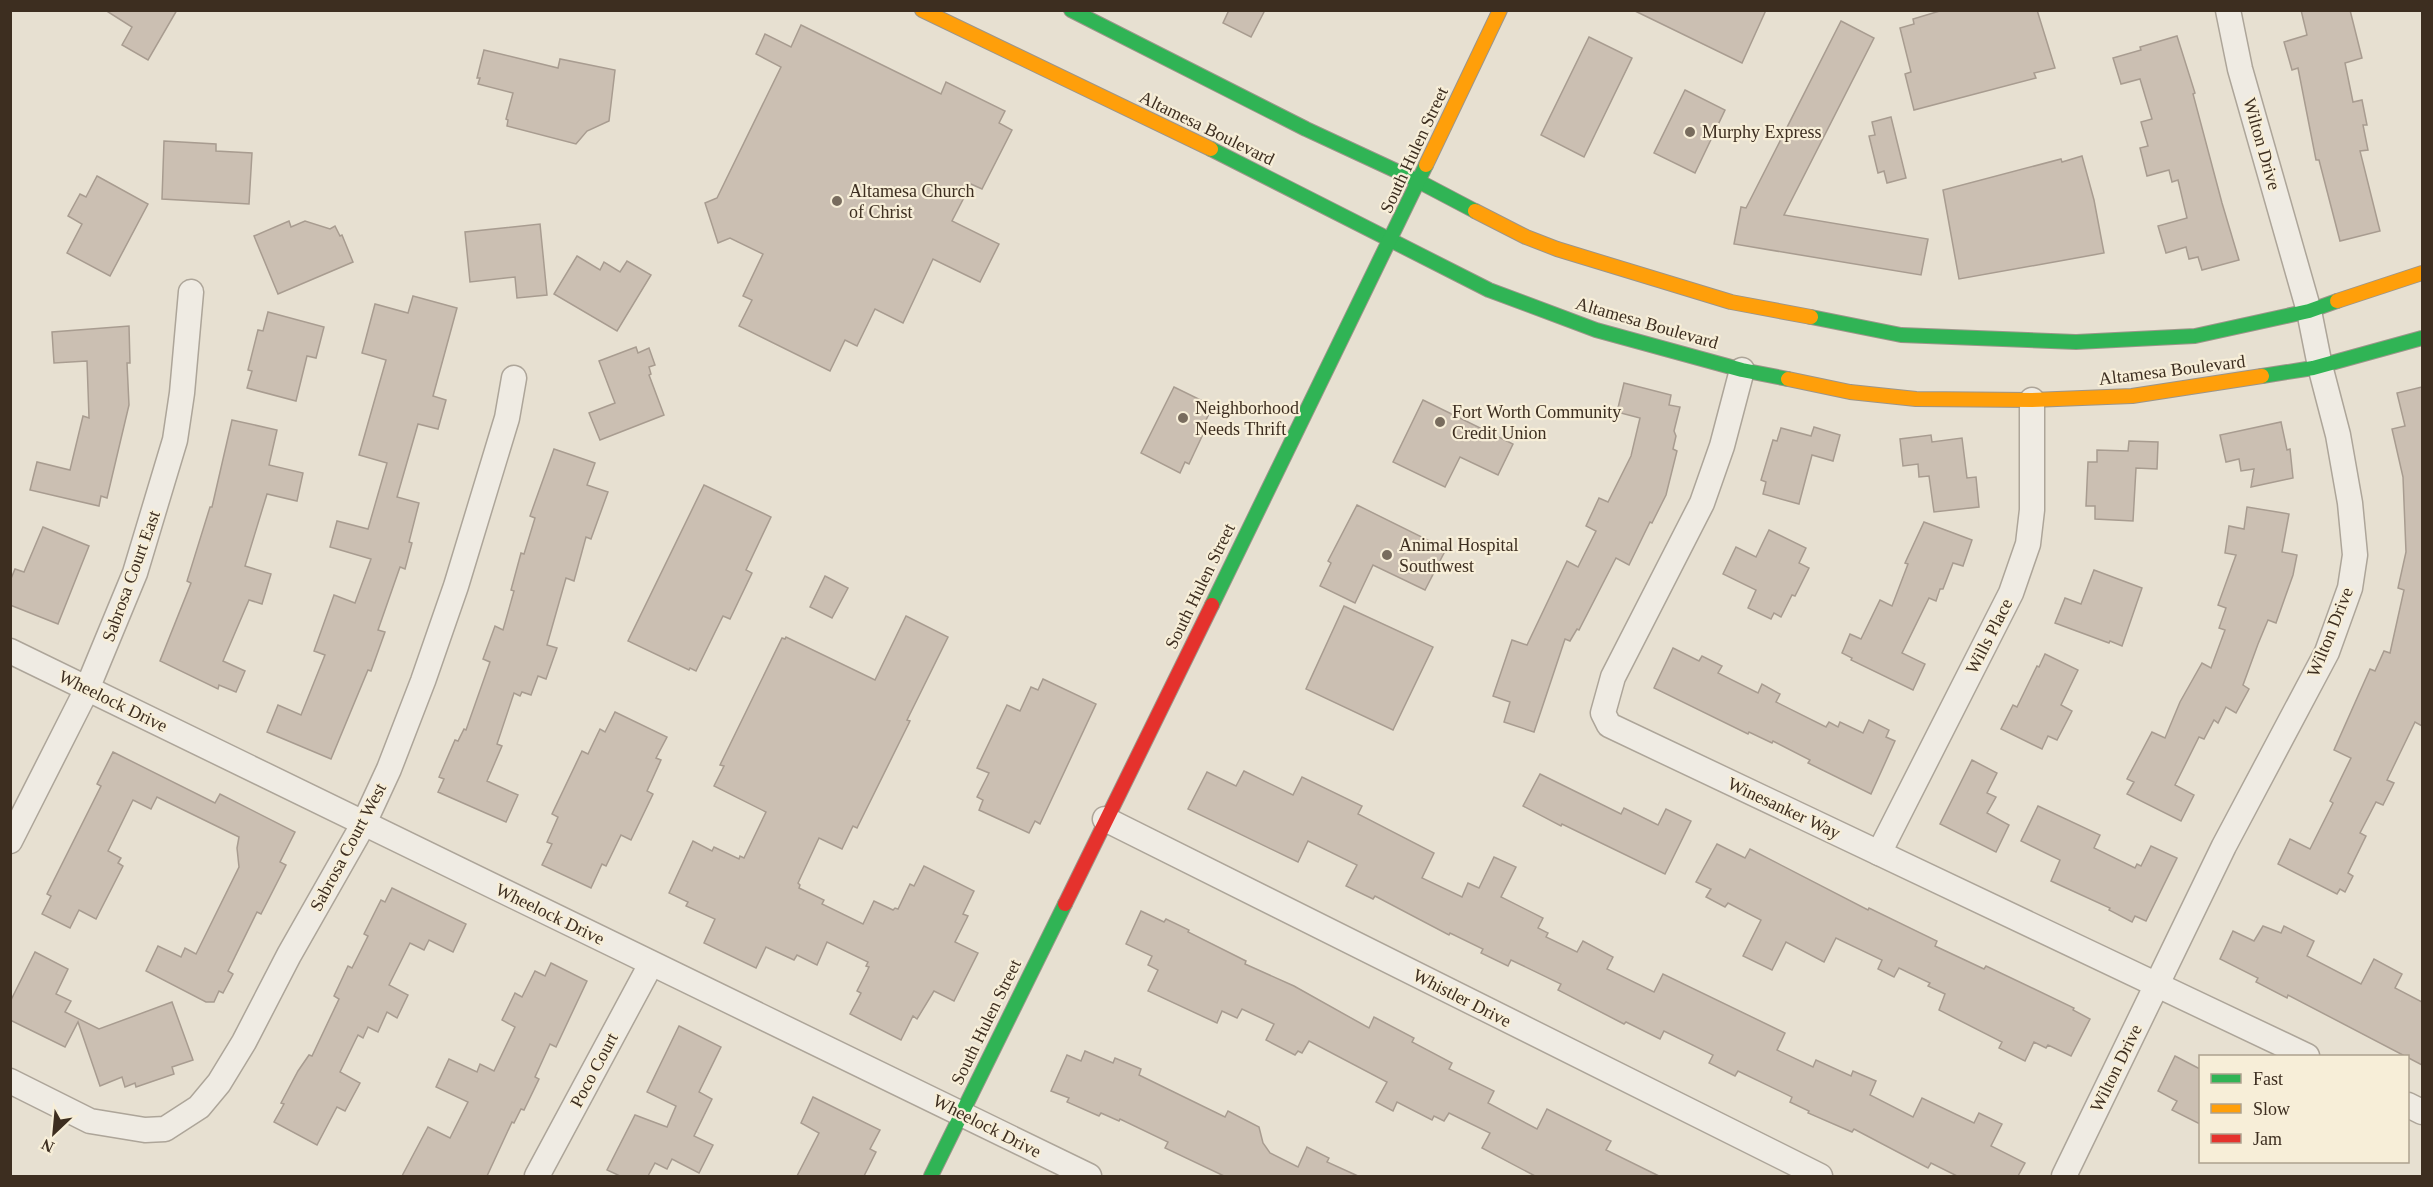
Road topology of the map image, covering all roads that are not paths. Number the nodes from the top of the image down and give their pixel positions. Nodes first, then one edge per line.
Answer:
1 (1071, 10) edge
2 (1500, 10) edge
3 (2228, 10) edge
4 (923, 11) edge
5 (1418, 181) junction
6 (1391, 240) junction
7 (2422, 273) edge
8 (190, 292) dead end
9 (2309, 311) junction
10 (2422, 338) edge
11 (2320, 366) junction
12 (1742, 370) junction
13 (514, 378) dead end
14 (2032, 400) junction
15 (10, 651) edge
16 (87, 689) junction
17 (1105, 819) junction
18 (364, 823) junction
19 (10, 841) edge
20 (1879, 853) junction
21 (651, 964) junction
22 (2156, 984) junction
23 (2305, 1055) edge
24 (13, 1082) edge
25 (963, 1113) junction
26 (537, 1176) edge
27 (931, 1176) edge
28 (1089, 1176) edge
29 (1820, 1176) edge
30 (2064, 1176) edge

1 - 5 main road, Altamesa Boulevard
2 - 5 main road, South Hulen Street
3 - 9 street, Wilton Drive
4 - 6 main road, Altamesa Boulevard
5 - 6 main road, South Hulen Street
5 - 9 main road, Altamesa Boulevard
6 - 12 main road, Altamesa Boulevard
6 - 17 main road, South Hulen Street
7 - 9 main road, Altamesa Boulevard
8 - 16 street, Sabrosa Court East
9 - 11 street, Wilton Drive
10 - 11 main road, Altamesa Boulevard
11 - 14 main road, Altamesa Boulevard
11 - 22 street, Wilton Drive
12 - 14 main road, Altamesa Boulevard
12 - 20 street, Winesanker Way
13 - 18 street, Sabrosa Court West
14 - 20 street, Wills Place
15 - 16 street, Wheelock Drive
16 - 18 street, Wheelock Drive
16 - 19 street, Sabrosa Court East
17 - 25 main road, South Hulen Street
17 - 29 street, Whistler Drive
18 - 21 street, Wheelock Drive
18 - 24 street, Sabrosa Court West
20 - 22 street, Winesanker Way
21 - 25 street, Wheelock Drive
21 - 26 street, Poco Court
22 - 23 street, Winesanker Way
22 - 30 street, Wilton Drive
25 - 27 main road, South Hulen Street
25 - 28 street, Wheelock Drive

